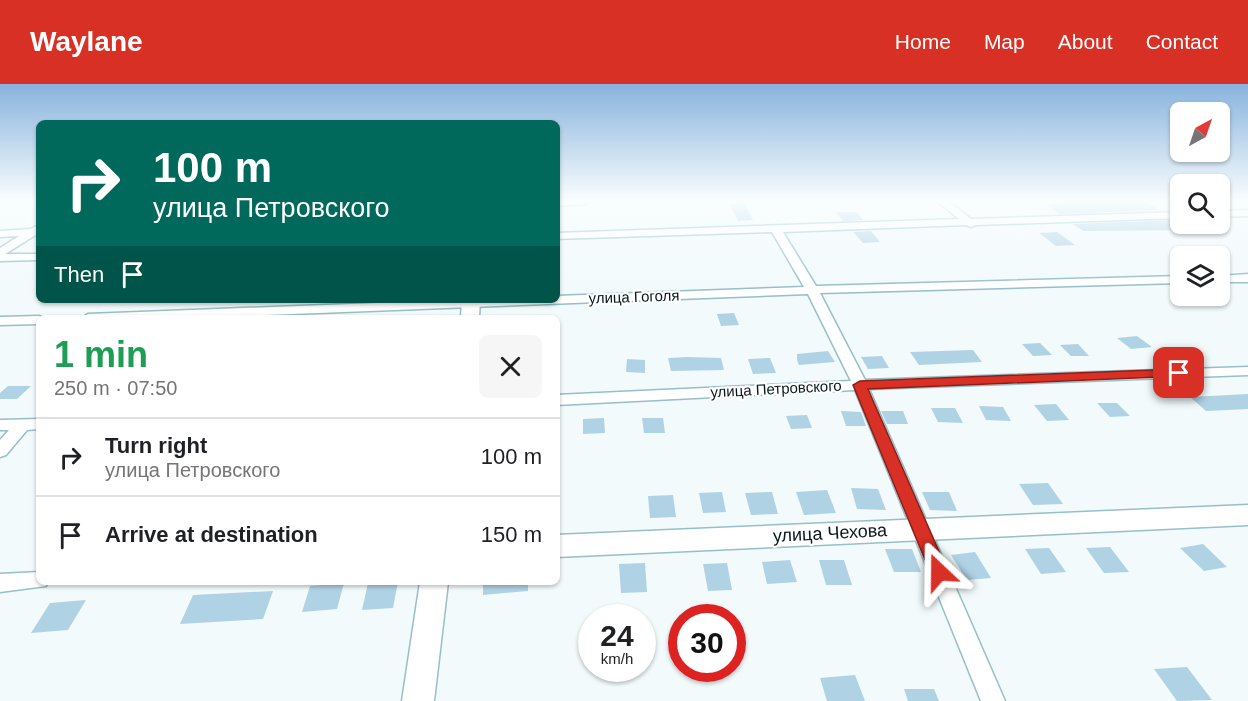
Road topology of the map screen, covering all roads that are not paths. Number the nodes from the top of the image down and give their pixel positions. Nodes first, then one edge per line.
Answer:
1 (776, 229) edge
2 (751, 230) edge
3 (36, 231) edge
4 (36, 232) edge
5 (0, 234) edge
6 (560, 236) edge
7 (0, 253) edge
8 (36, 256) edge
9 (0, 258) edge
10 (1248, 278) edge
11 (1230, 279) edge
12 (1170, 280) edge
13 (812, 290) junction
14 (551, 303) edge
15 (560, 303) edge
16 (471, 307) edge
17 (192, 315) edge
18 (36, 320) edge
19 (0, 321) edge
20 (1248, 371) edge
21 (860, 385) junction
22 (560, 400) edge
23 (36, 424) edge
24 (0, 425) edge
25 (22, 425) junction
26 (0, 451) edge
27 (1248, 515) edge
28 (921, 529) junction
29 (560, 546) edge
30 (36, 580) edge
31 (0, 583) edge
32 (434, 585) edge
33 (418, 701) edge
34 (993, 701) edge

1 - 13 street
2 - 6 street
3 - 5 street
4 - 7 street
8 - 9 street
10 - 11 street
12 - 13 street, улица Гоголя
13 - 15 street, улица Гоголя
13 - 21 street
14 - 16 street, улица Гоголя
16 - 17 street, улица Гоголя
18 - 19 street
20 - 21 street, улица Петровского
21 - 22 street, улица Петровского
21 - 28 street
23 - 25 street
24 - 25 street
25 - 26 street
27 - 28 street, улица Чехова
28 - 29 street, улица Чехова
28 - 34 street
30 - 31 street
32 - 33 street

